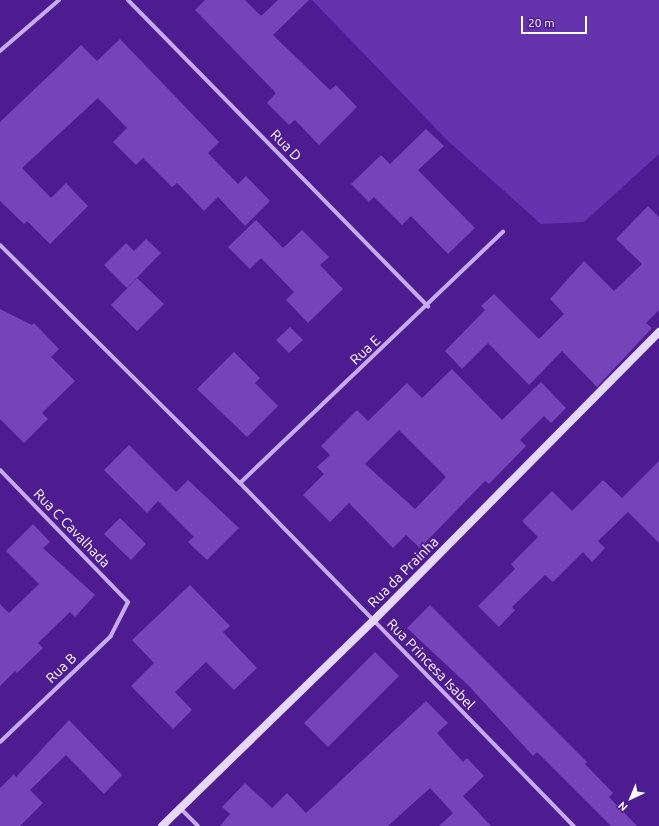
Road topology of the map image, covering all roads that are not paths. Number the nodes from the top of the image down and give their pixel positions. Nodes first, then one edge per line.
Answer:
1 (59, 0) edge
2 (128, 0) edge
3 (0, 51) edge
4 (502, 232) dead end
5 (0, 245) edge
6 (428, 306) junction
7 (659, 332) edge
8 (0, 470) edge
9 (240, 483) junction
10 (128, 602) joint
11 (373, 621) junction
12 (0, 742) edge
13 (180, 808) junction
14 (162, 826) edge
15 (198, 826) edge
16 (574, 826) edge

1 - 3 street
2 - 6 street, Rua D
4 - 6 street, Rua E
5 - 9 street
6 - 9 street, Rua E
7 - 11 street, Rua da Prainha
8 - 10 street, Rua C Cavalhada
9 - 11 street, Rua Princesa Isabel
10 - 12 street, Rua B
11 - 13 street, Rua da Prainha
11 - 16 street, Rua Princesa Isabel
13 - 14 street, Rua da Prainha
13 - 15 street

